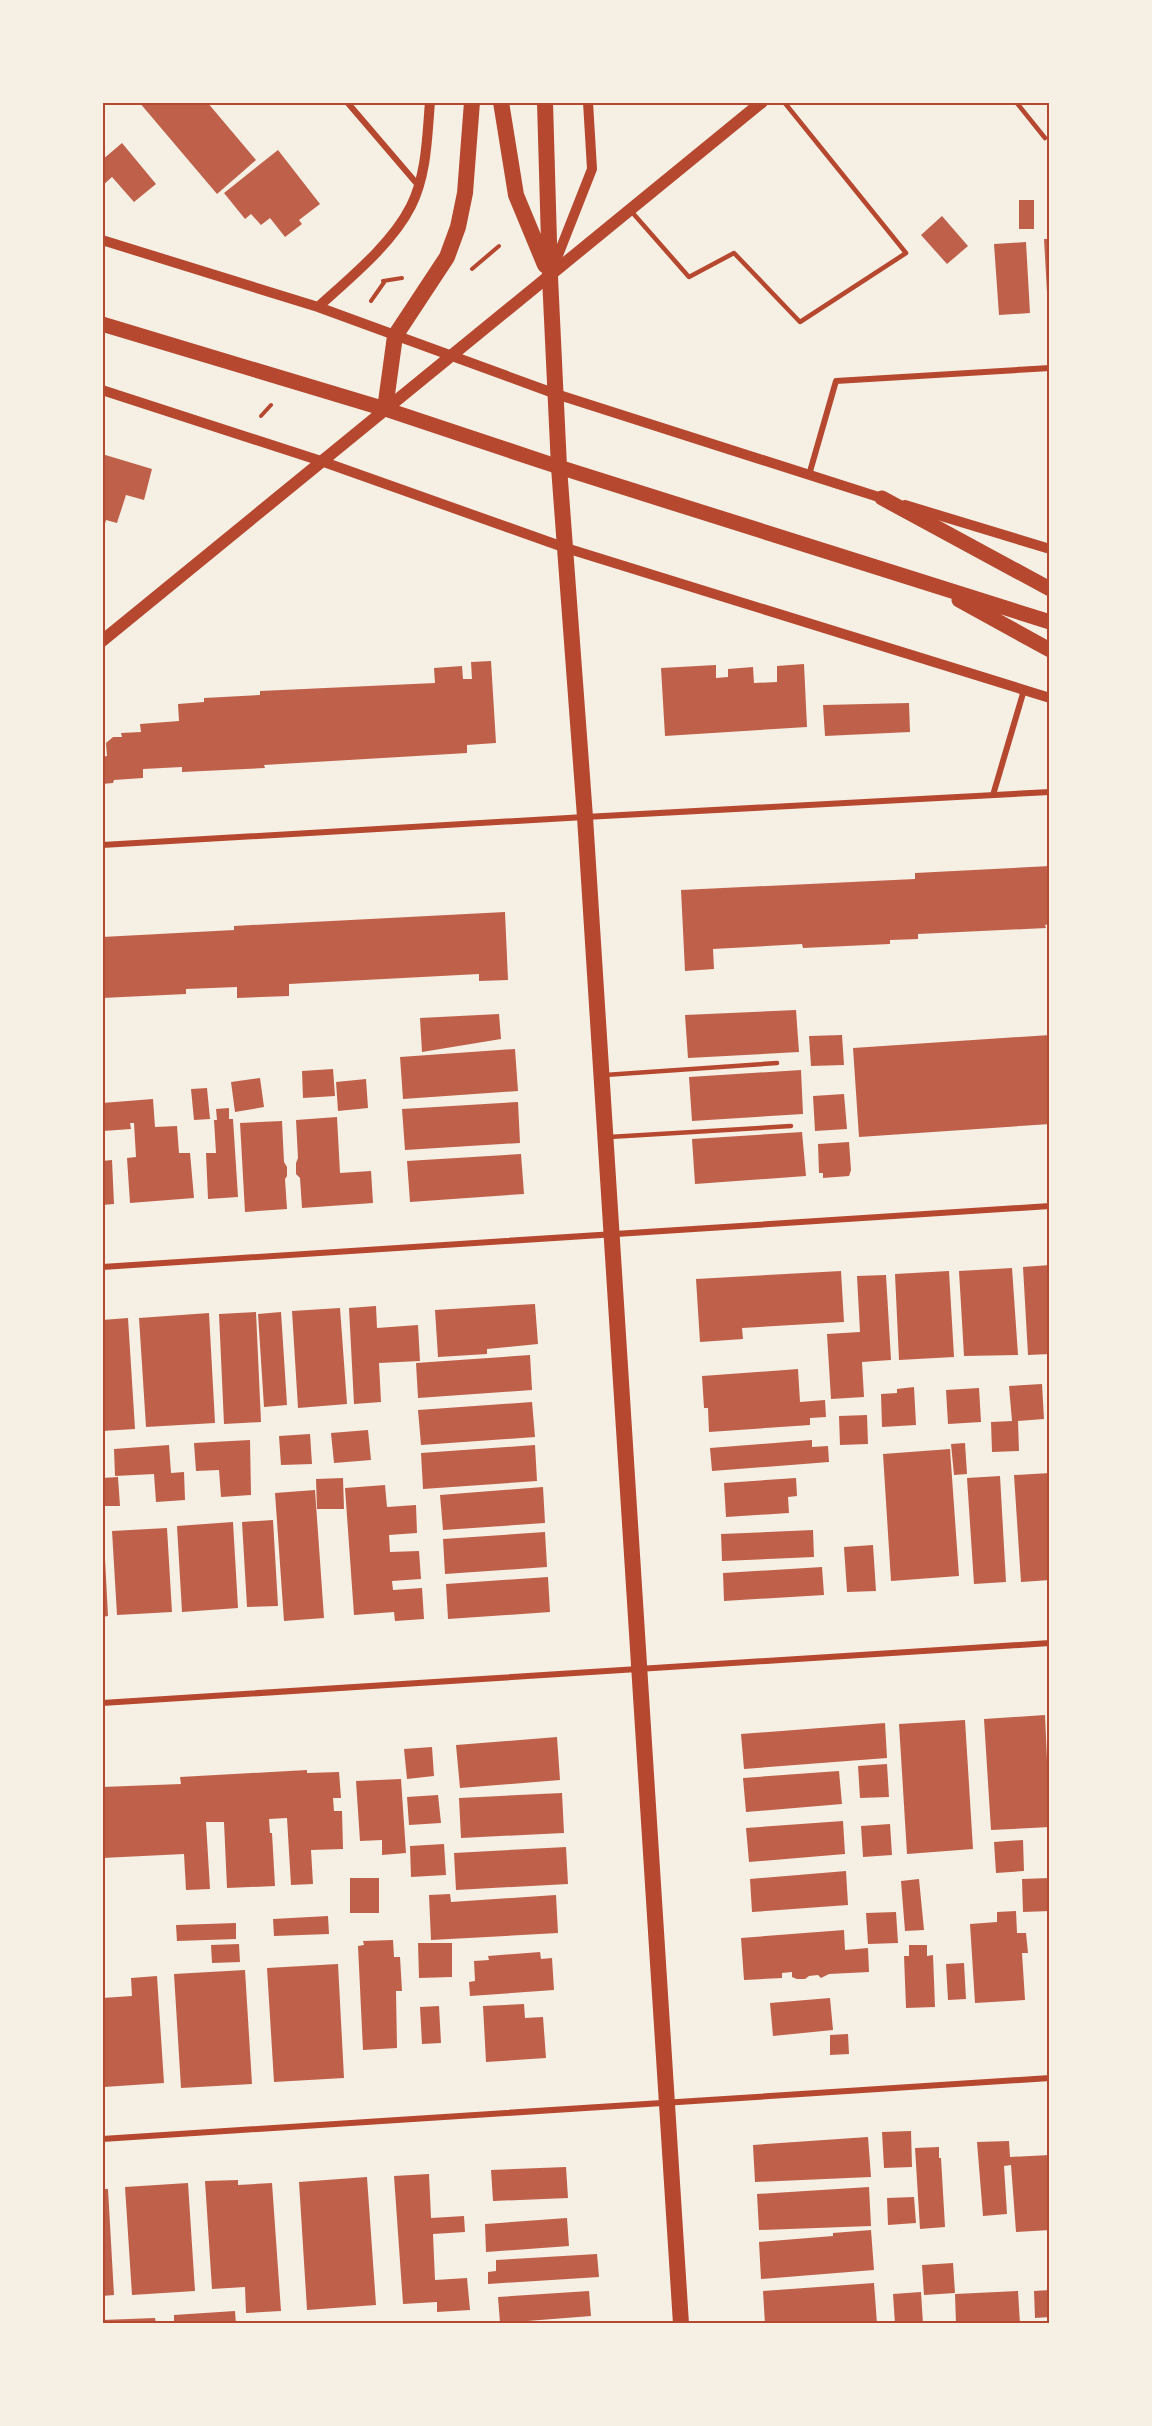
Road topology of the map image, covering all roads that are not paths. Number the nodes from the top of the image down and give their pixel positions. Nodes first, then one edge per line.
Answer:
1 (347, 102) edge
2 (429, 102) edge
3 (472, 102) edge
4 (501, 102) edge
5 (545, 102) edge
6 (588, 102) edge
7 (762, 102) edge
8 (784, 102) edge
9 (1016, 102) edge
10 (1045, 138) dead end
11 (419, 186) junction
12 (631, 210) junction
13 (102, 240) edge
14 (550, 277) junction
15 (318, 307) junction
16 (102, 324) edge
17 (395, 336) junction
18 (452, 356) junction
19 (1050, 368) edge
20 (102, 390) edge
21 (556, 393) junction
22 (385, 409) junction
23 (321, 461) junction
24 (559, 467) junction
25 (809, 476) junction
26 (882, 498) junction
27 (566, 548) junction
28 (1050, 549) edge
29 (930, 584) junction
30 (1050, 589) edge
31 (1050, 622) edge
32 (102, 641) edge
33 (1050, 650) edge
34 (1024, 690) junction
35 (1050, 698) edge
36 (1050, 792) edge
37 (993, 795) junction
38 (585, 817) junction
39 (102, 845) edge
40 (777, 1063) dead end
41 (602, 1075) junction
42 (791, 1126) dead end
43 (606, 1137) junction
44 (1050, 1206) edge
45 (612, 1234) junction
46 (102, 1267) edge
47 (1050, 1643) edge
48 (639, 1669) junction
49 (102, 1703) edge
50 (1050, 2078) edge
51 (666, 2103) junction
52 (102, 2139) edge
53 (681, 2324) edge

1 - 11 street
2 - 11 street
3 - 17 highway
4 - 14 highway
5 - 14 highway
6 - 14 street
7 - 12 main road
8 - 12 lane
9 - 10 lane
11 - 15 street
12 - 14 main road
13 - 15 street
14 - 18 main road
14 - 21 highway
15 - 17 street
16 - 22 main road
17 - 18 street
17 - 22 highway
18 - 21 street
18 - 22 main road
19 - 25 street
20 - 23 street
21 - 24 highway
21 - 25 street
22 - 23 main road
22 - 24 main road
23 - 27 street
23 - 32 main road
24 - 27 highway
24 - 29 main road
25 - 26 street
26 - 28 street
26 - 30 main road
27 - 34 street
27 - 38 highway
29 - 31 main road
29 - 33 main road
34 - 35 street
34 - 37 street
36 - 37 street
37 - 38 street
38 - 39 street
38 - 41 highway
40 - 41 lane
41 - 43 highway
42 - 43 lane
43 - 45 highway
44 - 45 street
45 - 46 street
45 - 48 highway
47 - 48 street
48 - 49 street
48 - 51 highway
50 - 51 street
51 - 52 street
51 - 53 highway

